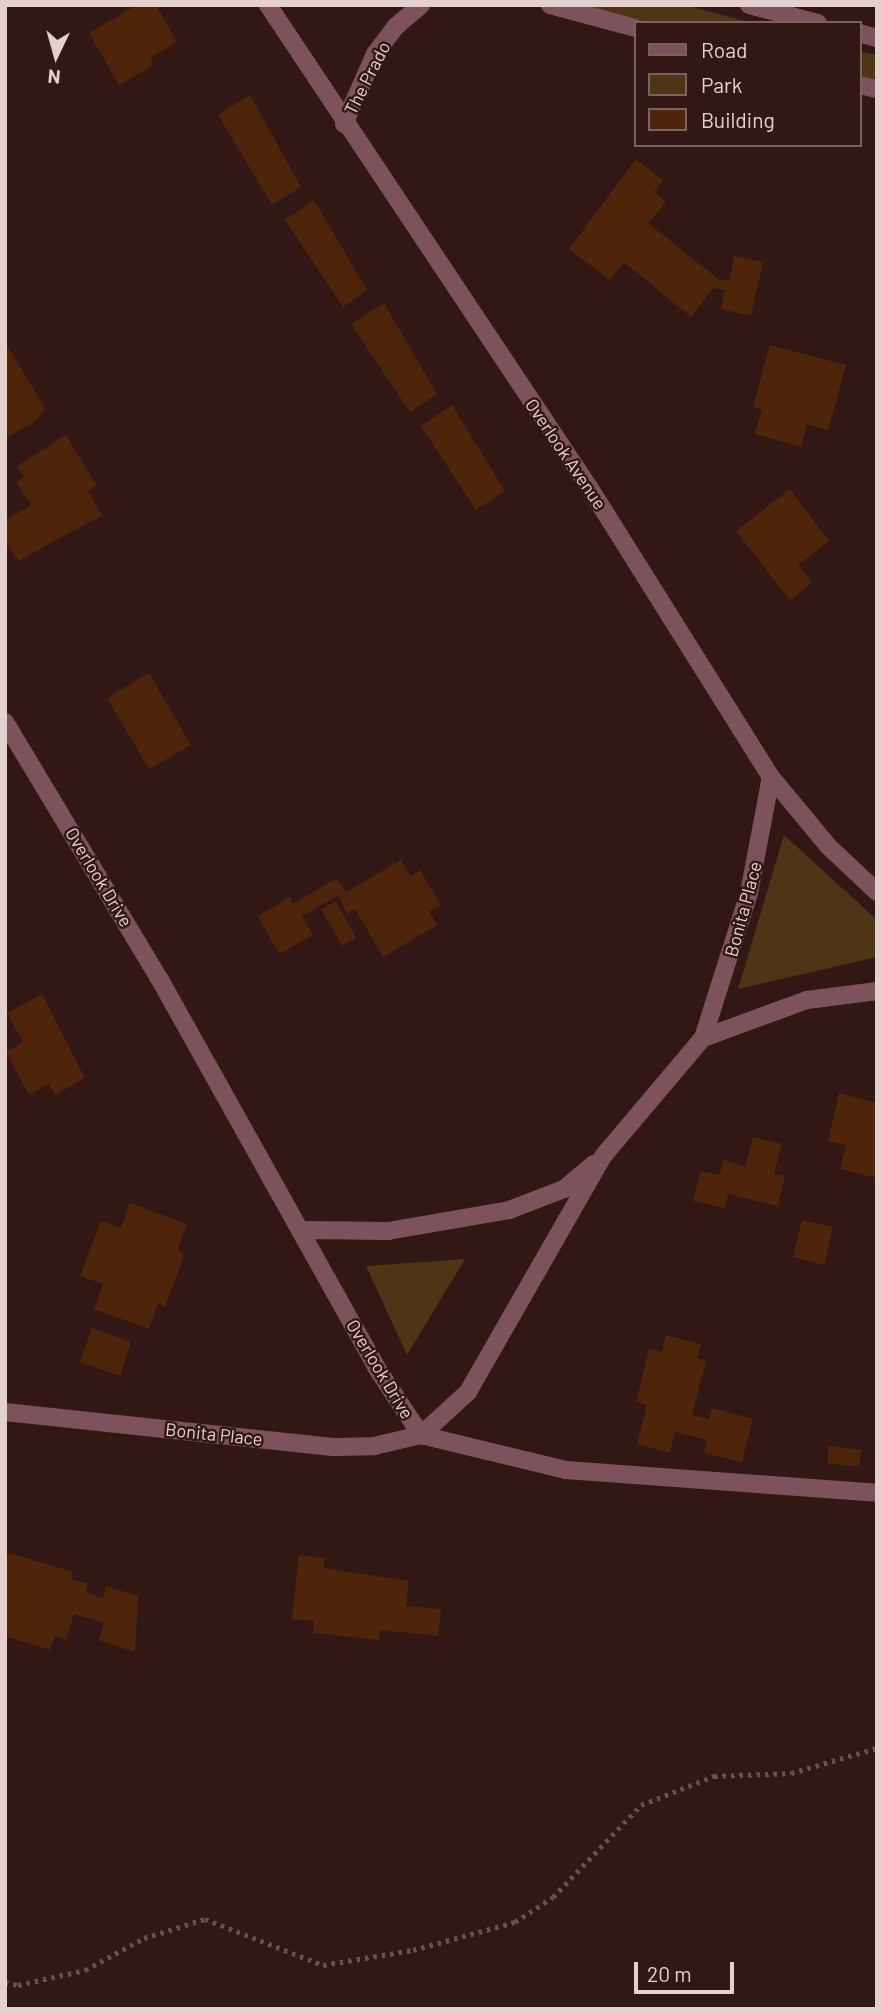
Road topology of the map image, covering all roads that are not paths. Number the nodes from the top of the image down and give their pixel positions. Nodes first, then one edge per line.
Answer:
1 (268, 5) edge
2 (421, 5) edge
3 (550, 5) edge
4 (749, 5) edge
5 (810, 21) edge
6 (634, 28) edge
7 (344, 124) junction
8 (5, 722) edge
9 (771, 777) junction
10 (877, 892) edge
11 (877, 991) edge
12 (703, 1038) junction
13 (604, 1155) junction
14 (301, 1230) junction
15 (5, 1412) edge
16 (421, 1435) junction
17 (877, 1493) edge

1 - 7 street, Overlook Avenue
2 - 7 street, The Prado
3 - 6 street
4 - 5 street
7 - 9 street, Overlook Avenue
8 - 14 street, Overlook Drive
9 - 10 street, Overlook Avenue
9 - 12 street, Bonita Place
11 - 12 street, Overlook Drive
12 - 13 street, Overlook Drive
13 - 14 street
13 - 16 street, Overlook Drive
14 - 16 street, Overlook Drive
15 - 16 street, Bonita Place
16 - 17 street

